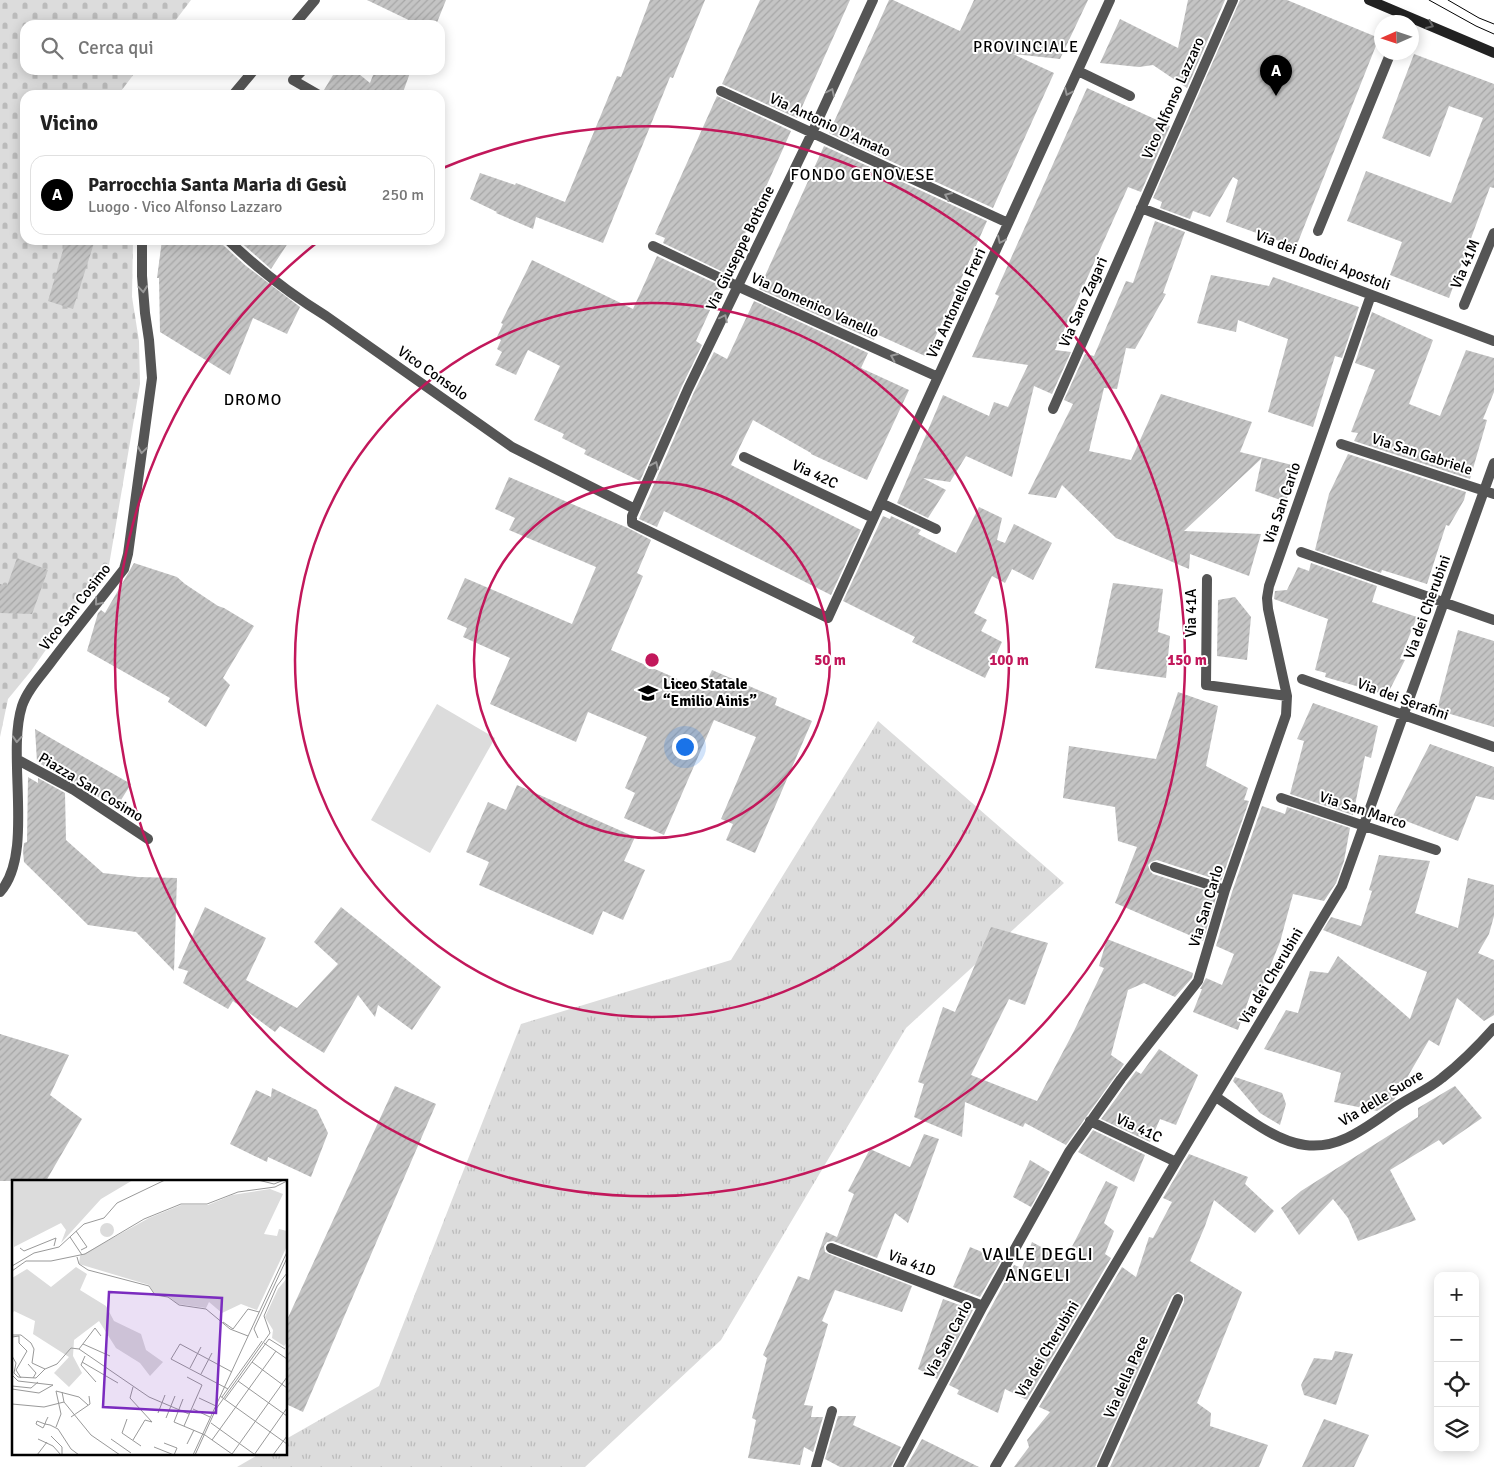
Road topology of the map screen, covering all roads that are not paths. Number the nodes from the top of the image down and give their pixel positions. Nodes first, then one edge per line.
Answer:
1 (316, 0) edge
2 (873, 0) edge
3 (1110, 0) edge
4 (1233, 0) edge
5 (1368, 0) edge
6 (1396, 15) edge
7 (298, 20) edge
8 (1419, 25) edge
9 (1494, 53) edge
10 (1388, 60) edge
11 (1078, 71) junction
12 (250, 75) edge
13 (298, 75) edge
14 (237, 90) edge
15 (310, 90) edge
16 (721, 91) dead end
17 (1130, 96) dead end
18 (812, 133) junction
19 (1141, 208) junction
20 (1008, 224) junction
21 (1318, 231) dead end
22 (1494, 233) edge
23 (142, 245) edge
24 (234, 245) edge
25 (653, 246) dead end
26 (739, 287) junction
27 (1371, 295) junction
28 (1464, 306) dead end
29 (1494, 341) edge
30 (938, 377) junction
31 (1053, 409) dead end
32 (1341, 444) dead end
33 (744, 457) dead end
34 (1494, 463) edge
35 (1489, 492) edge
36 (881, 503) junction
37 (635, 509) junction
38 (873, 518) junction
39 (936, 529) dead end
40 (1301, 552) dead end
41 (1207, 578) dead end
42 (1444, 603) junction
43 (1494, 620) edge
44 (1302, 679) dead end
45 (1287, 696) junction
46 (1404, 715) junction
47 (1494, 747) edge
48 (18, 760) junction
49 (1281, 798) dead end
50 (1364, 826) junction
51 (148, 840) dead end
52 (1436, 850) dead end
53 (1155, 866) dead end
54 (1225, 890) junction
55 (0, 892) edge
56 (1494, 1028) edge
57 (1216, 1097) junction
58 (1090, 1121) junction
59 (1176, 1162) junction
60 (831, 1248) dead end
61 (1178, 1299) dead end
62 (982, 1306) junction
63 (832, 1411) dead end
64 (816, 1467) edge
65 (898, 1467) edge
66 (995, 1467) edge
67 (1102, 1467) edge

1 - 7 street
18 -> 2 street, Via Giuseppe Bottone
3 - 11 street, Via Antonello Freri
4 - 19 street, Vico Alfonso Lazzaro
5 - 6 main road
8 -> 9 main road
10 - 21 street
11 - 17 street
11 -> 20 street, Via Antonello Freri
12 - 14 street
13 - 15 street
16 - 18 street, Via Antonio D'Amato
20 -> 18 street, Via Antonio D'Amato
18 - 26 street, Via Giuseppe Bottone
19 - 27 street, Via dei Dodici Apostoli
19 - 31 street, Via Saro Zagari
20 -> 30 street, Via Antonello Freri
22 - 28 street, Via 41M
23 -> 48 street, Vico San Cosimo
24 - 37 street, Vico Consolo
25 - 26 street, Via Domenico Vanello
30 -> 26 street, Via Domenico Vanello
37 -> 26 street, Via Giuseppe Bottone
27 - 29 street, Via dei Dodici Apostoli
27 - 45 street, Via San Carlo
30 - 36 street, Via Antonello Freri
32 - 35 street, Via San Gabriele
33 - 38 street, Via 42C
34 - 35 street, Via dei Cherubini
35 - 42 street, Via dei Cherubini
36 - 38 street, Via Antonello Freri
36 - 39 street
37 - 38 street, Via Antonello Freri
40 - 42 street
41 - 45 street, Via 41A
42 - 43 street
42 - 46 street, Via dei Cherubini
44 - 46 street, Via dei Serafini
45 - 54 street, Via San Carlo
46 - 47 street, Via dei Serafini
46 - 50 street, Via dei Cherubini
48 - 51 street, Piazza San Cosimo
48 - 55 street, Vico San Cosimo
49 - 50 street, Via San Marco
50 - 52 street, Via San Marco
50 - 57 street, Via dei Cherubini
53 - 54 street
54 - 58 street, Via San Carlo
56 - 57 street, Via delle Suore
57 - 59 street, Via dei Cherubini
58 - 59 street, Via 41C
58 - 62 street, Via San Carlo
59 - 66 street, Via dei Cherubini
60 - 62 street, Via 41D
61 - 67 street, Via della Pace
62 - 65 street, Via San Carlo
63 - 64 street

